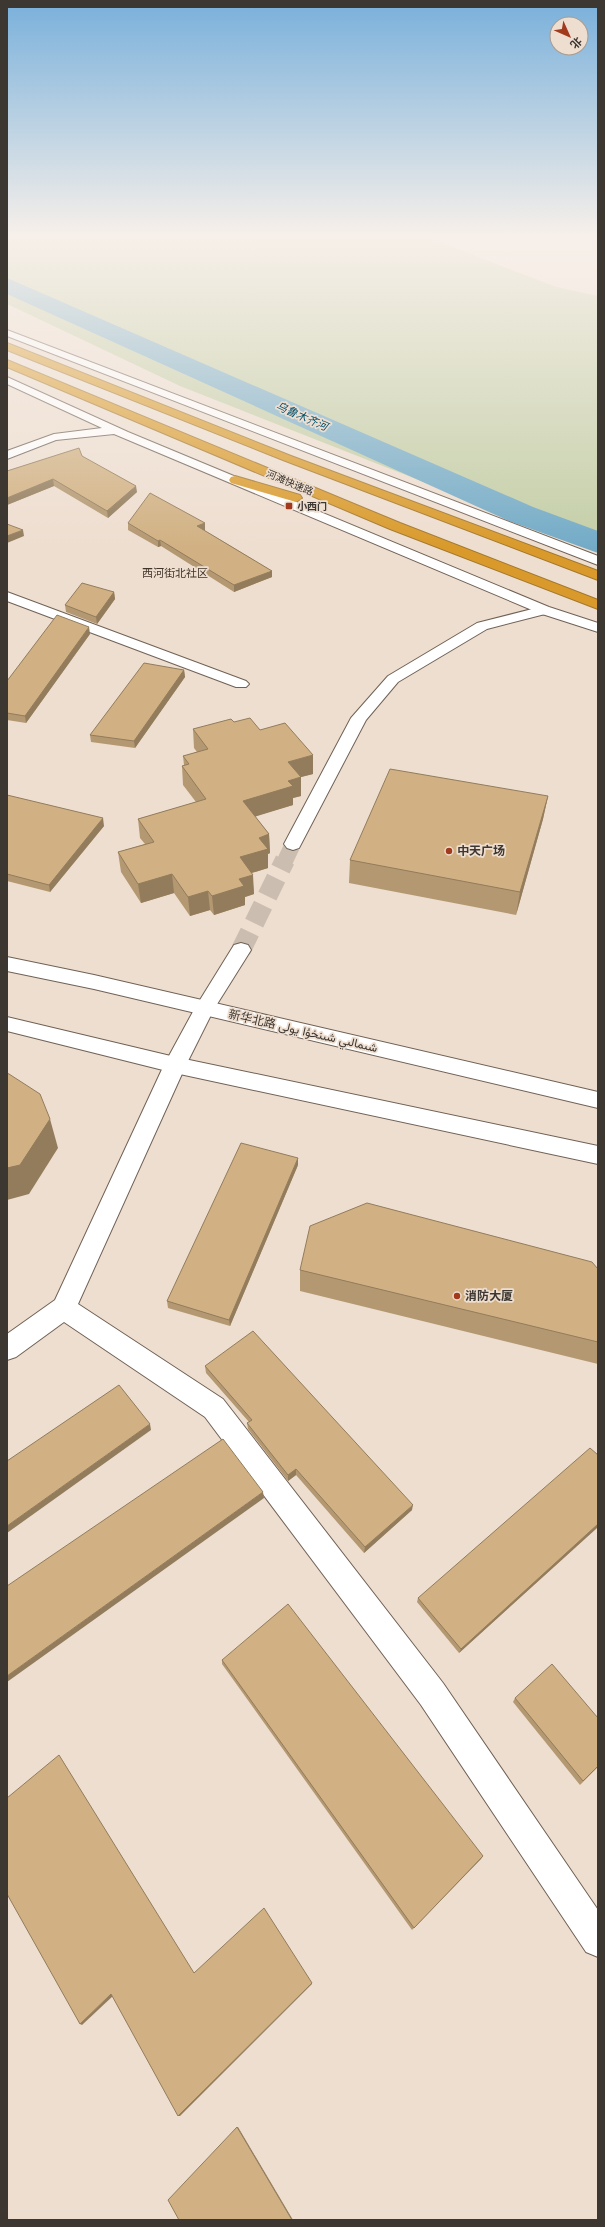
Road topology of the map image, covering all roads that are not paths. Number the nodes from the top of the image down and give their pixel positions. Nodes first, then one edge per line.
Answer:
1 (24, 340) edge
2 (7, 346) edge
3 (74, 360) junction
4 (7, 364) edge
5 (7, 380) edge
6 (157, 405) junction
7 (147, 420) junction
8 (118, 430) junction
9 (7, 455) edge
10 (236, 480) junction
11 (395, 526) junction
12 (598, 561) edge
13 (598, 576) edge
14 (7, 596) edge
15 (598, 604) edge
16 (544, 610) junction
17 (598, 628) edge
18 (241, 684) dead end
19 (293, 844) tunnel mouth
20 (241, 950) tunnel mouth
21 (7, 964) edge
22 (205, 1008) junction
23 (7, 1024) edge
24 (175, 1065) junction
25 (598, 1100) edge
26 (598, 1155) edge
27 (64, 1308) junction
28 (7, 1349) edge
29 (598, 1940) edge

1 - 3 street
2 - 6 highway, 河滩快速路
3 - 6 highway
3 - 12 street
4 - 7 highway, 河滩快速路
5 - 7 highway
5 - 8 street
6 - 13 highway, 河滩快速路
7 - 11 highway, 河滩快速路
8 - 9 street
8 - 10 street
10 - 11 highway
10 - 16 street
11 - 15 highway, 河滩快速路
14 - 18 street
16 - 17 street
16 - 19 street
20 - 22 street
21 - 22 street, 新华北路 شىمالىي شىنخۇا يولى
22 - 24 street
22 - 25 street, 新华北路 شىمالىي شىنخۇا يولى
23 - 24 street
24 - 26 street
24 - 27 street
27 - 28 street
27 - 29 street

